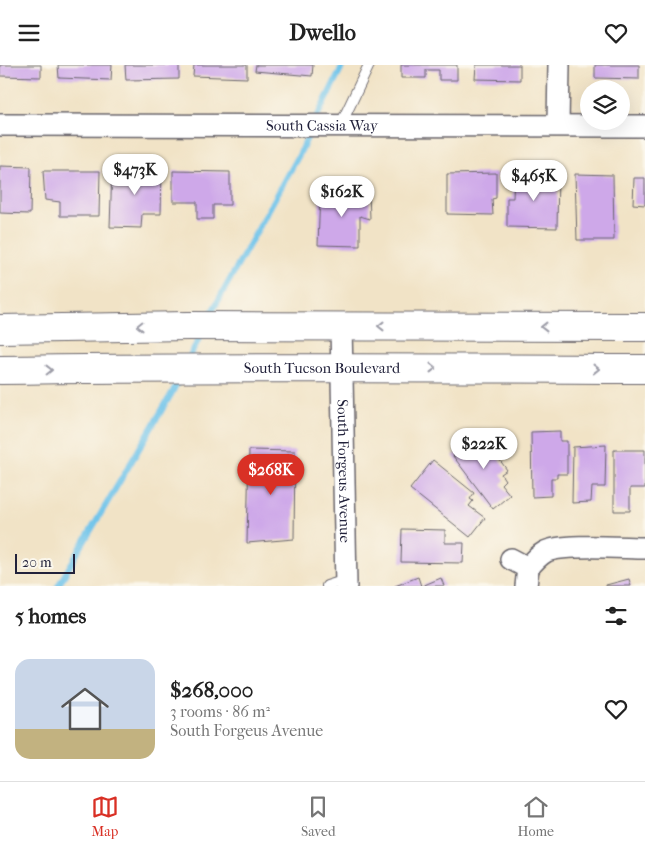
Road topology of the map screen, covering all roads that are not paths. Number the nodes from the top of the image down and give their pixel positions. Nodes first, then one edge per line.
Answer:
1 (369, 65) edge
2 (559, 65) edge
3 (341, 124) junction
4 (0, 125) edge
5 (558, 125) junction
6 (645, 125) edge
7 (342, 325) junction
8 (645, 327) edge
9 (0, 329) edge
10 (342, 368) junction
11 (645, 369) edge
12 (0, 370) edge
13 (645, 548) edge
14 (522, 571) edge
15 (340, 584) edge

1 - 3 lane
2 - 5 street
3 - 4 street, South Cassia Way
3 - 5 street, South Cassia Way
5 - 6 street, South Cassia Way
8 -> 7 main road
7 -> 9 main road
7 - 10 street, South Forgeus Avenue
10 -> 11 main road, South Tucson Boulevard
12 -> 10 main road, South Tucson Boulevard
10 - 15 street, South Forgeus Avenue
13 - 14 street

